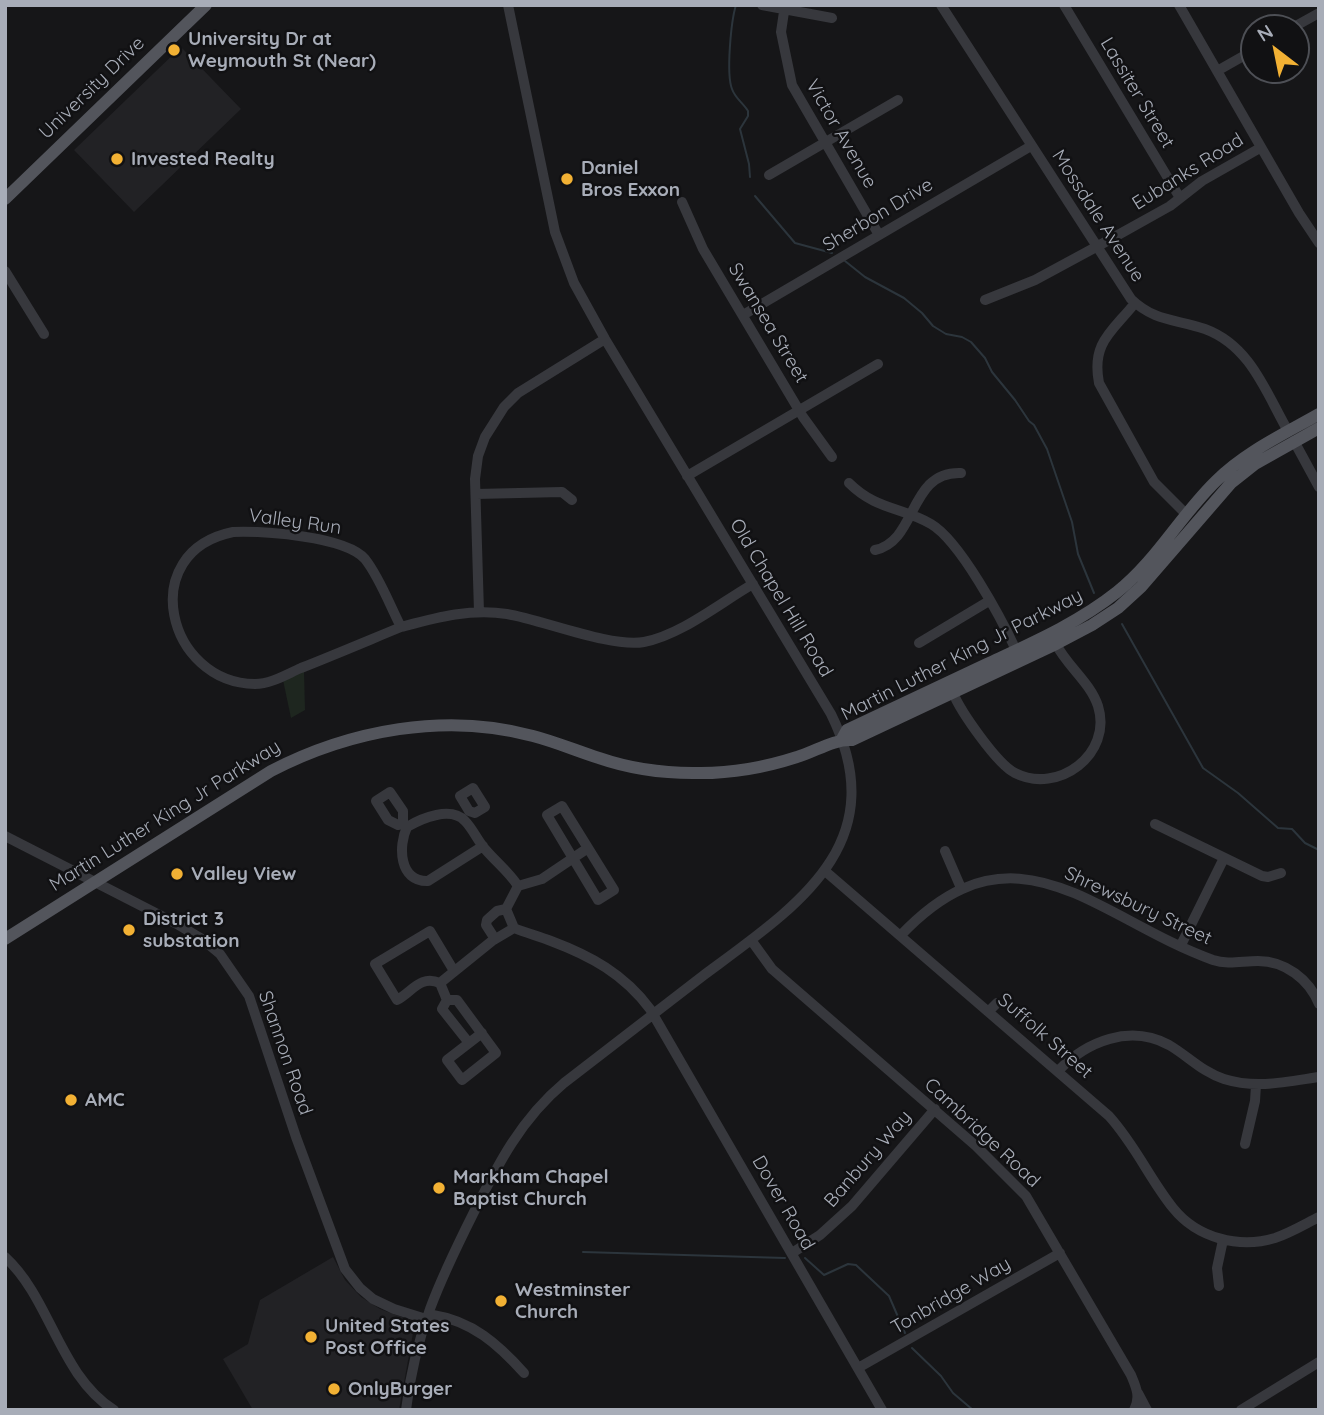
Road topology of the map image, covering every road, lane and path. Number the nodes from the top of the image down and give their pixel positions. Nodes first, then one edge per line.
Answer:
1 (206, 5) edge
2 (508, 5) edge
3 (761, 5) edge
4 (941, 5) edge
5 (1064, 5) edge
6 (1179, 5) edge
7 (784, 8) edge
8 (832, 19) dead end
9 (1240, 58) edge
10 (1217, 71) junction
11 (898, 100) dead end
12 (825, 143) junction
13 (1031, 146) junction
14 (1260, 148) junction
15 (769, 175) dead end
16 (1180, 198) junction
17 (5, 200) edge
18 (682, 202) dead end
19 (879, 235) junction
20 (1319, 243) edge
21 (1096, 246) junction
22 (5, 271) edge
23 (985, 300) dead end
24 (1135, 303) junction
25 (743, 315) junction
26 (44, 334) dead end
27 (605, 339) junction
28 (878, 364) dead end
29 (799, 410) junction
30 (1319, 414) edge
31 (1319, 428) edge
32 (1291, 436) junction
33 (832, 457) dead end
34 (961, 473) dead end
35 (688, 476) junction
36 (849, 483) dead end
37 (1319, 487) edge
38 (476, 494) junction
39 (572, 500) dead end
40 (910, 514) junction
41 (1185, 514) junction
42 (874, 550) dead end
43 (753, 584) junction
44 (989, 601) junction
45 (479, 612) junction
46 (401, 627) junction
47 (919, 643) dead end
48 (1056, 644) junction
49 (1016, 650) junction
50 (953, 693) junction
51 (842, 739) junction
52 (1155, 824) dead end
53 (5, 836) edge
54 (483, 846) junction
55 (588, 848) junction
56 (945, 851) dead end
57 (573, 857) junction
58 (1224, 858) junction
59 (825, 871) junction
60 (1281, 873) dead end
61 (93, 882) junction
62 (518, 886) junction
63 (961, 888) junction
64 (506, 909) junction
65 (514, 928) junction
66 (901, 935) junction
67 (5, 939) edge
68 (495, 939) junction
69 (751, 940) junction
70 (1181, 945) junction
71 (454, 971) junction
72 (440, 983) junction
73 (447, 1000) junction
74 (1319, 1004) edge
75 (653, 1014) junction
76 (482, 1033) junction
77 (469, 1043) junction
78 (1058, 1071) junction
79 (1319, 1077) edge
80 (1256, 1085) junction
81 (935, 1110) junction
82 (1245, 1144) dead end
83 (1319, 1217) edge
84 (1223, 1240) junction
85 (792, 1253) junction
86 (1060, 1253) junction
87 (5, 1257) edge
88 (1219, 1286) dead end
89 (425, 1319) junction
90 (1319, 1362) edge
91 (858, 1368) junction
92 (524, 1373) dead end
93 (1138, 1392) junction
94 (114, 1410) edge
95 (406, 1410) edge
96 (882, 1410) edge
97 (1133, 1410) edge
98 (1147, 1410) edge
99 (1241, 1410) edge

1 - 17 main road, University Drive
2 - 27 street, Old Chapel Hill Road
3 - 7 street
4 - 13 street, Mossdale Avenue
5 - 16 street, Lassiter Street
6 - 10 street
7 - 8 street
7 - 12 street, Victor Avenue
9 - 10 street
10 - 14 street
11 - 12 street
12 - 15 street
12 - 19 street, Victor Avenue
13 - 19 street, Sherbon Drive
13 - 21 street, Mossdale Avenue
14 - 16 street, Eubanks Road
14 - 20 street
16 - 21 street, Eubanks Road
18 - 25 street, Swansea Street
19 - 25 street, Sherbon Drive
21 - 23 street, Eubanks Road
21 - 24 street, Mossdale Avenue
22 - 26 street
24 - 32 street, Mossdale Avenue
24 - 41 street
25 - 29 street, Swansea Street
27 - 35 street, Old Chapel Hill Road
27 - 38 street
28 - 29 street
29 - 33 street, Swansea Street
29 - 35 street
30 - 32 main road, Martin Luther King Jr Parkway
31 - 32 main road, Martin Luther King Jr Parkway
32 - 37 street, Mossdale Avenue
32 - 41 main road, Martin Luther King Jr Parkway
32 - 48 main road, Martin Luther King Jr Parkway
34 - 40 street
35 - 43 street, Old Chapel Hill Road
36 - 40 street
38 - 39 street
38 - 45 street
40 - 42 street
40 - 44 street
41 - 49 main road, Martin Luther King Jr Parkway
43 - 45 street, Valley Run
43 - 51 street, Old Chapel Hill Road
44 - 47 street
44 - 49 street
45 - 46 street, Valley Run
46 - 46 street, Valley Run
48 - 50 main road, Martin Luther King Jr Parkway
48 - 50 street
49 - 51 main road, Martin Luther King Jr Parkway
50 - 51 main road, Martin Luther King Jr Parkway
51 - 59 street, Old Chapel Hill Road
51 - 61 main road, Martin Luther King Jr Parkway
52 - 58 street
53 - 61 street, Shannon Road
54 - 54 street
54 - 62 street
55 - 57 street
55 - 57 street
55 - 57 street
56 - 63 street
57 - 62 street
58 - 60 street
58 - 70 street
59 - 66 street, Suffolk Street
59 - 69 street, Old Chapel Hill Road
61 - 67 main road, Martin Luther King Jr Parkway
61 - 89 street, Shannon Road
62 - 64 street
63 - 66 street, Shrewsbury Street
63 - 70 street, Shrewsbury Street
64 - 65 street
64 - 68 street
65 - 68 street
65 - 75 street, Dover Road
66 - 78 street, Suffolk Street
68 - 71 street
69 - 75 street, Old Chapel Hill Road
69 - 81 street, Cambridge Road
70 - 74 street, Shrewsbury Street
71 - 72 street
71 - 72 street
72 - 73 street
73 - 76 street
73 - 77 street
75 - 85 street, Dover Road
75 - 89 street, Old Chapel Hill Road
76 - 77 street
76 - 77 street
78 - 80 street
78 - 84 street, Suffolk Street
79 - 80 street
80 - 82 street
81 - 85 street, Banbury Way
81 - 86 street, Cambridge Road
83 - 84 street
84 - 88 street
85 - 91 street, Dover Road
86 - 91 street, Tonbridge Way
86 - 93 street, Cambridge Road
87 - 94 street
89 - 92 street, Shannon Road
89 - 95 street, Old Chapel Hill Road
90 - 99 street
91 - 96 street, Dover Road
93 - 97 street
93 - 98 street, Cambridge Road

